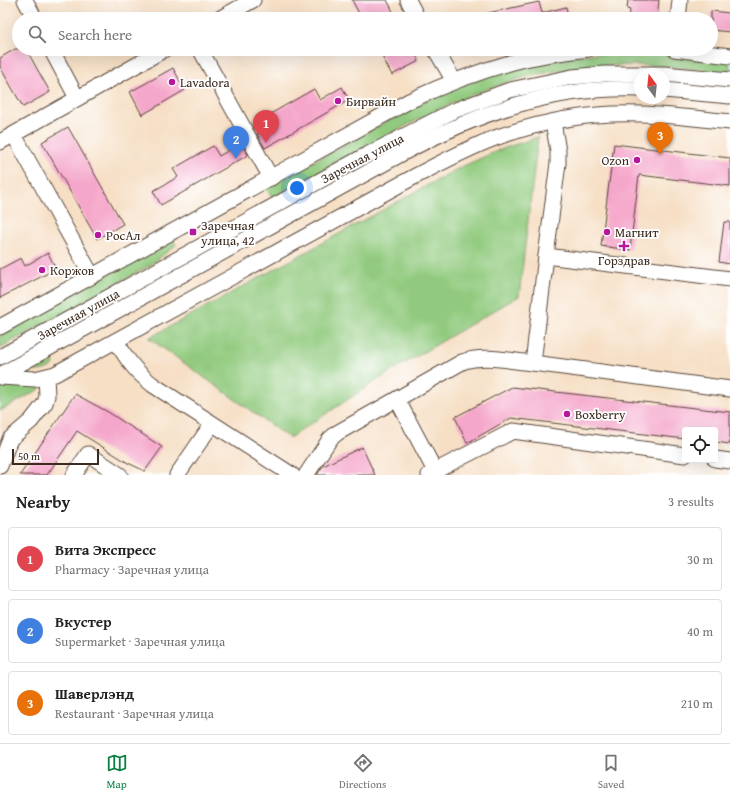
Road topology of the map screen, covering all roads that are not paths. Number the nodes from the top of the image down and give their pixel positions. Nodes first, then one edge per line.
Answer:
1 (253, 0) edge
2 (408, 0) edge
3 (680, 0) edge
4 (28, 1) edge
5 (32, 12) edge
6 (232, 12) edge
7 (414, 12) edge
8 (679, 12) edge
9 (718, 54) edge
10 (55, 56) edge
11 (152, 56) edge
12 (204, 56) edge
13 (439, 56) edge
14 (538, 56) edge
15 (730, 56) edge
16 (634, 74) edge
17 (670, 75) edge
18 (730, 80) edge
19 (454, 81) junction
20 (634, 89) edge
21 (670, 91) edge
22 (730, 96) edge
23 (77, 98) junction
24 (553, 122) junction
25 (730, 122) edge
26 (14, 135) junction
27 (0, 142) edge
28 (271, 178) junction
29 (546, 256) junction
30 (92, 276) junction
31 (730, 279) edge
32 (0, 327) edge
33 (116, 340) junction
34 (0, 357) edge
35 (533, 363) junction
36 (0, 376) edge
37 (46, 377) junction
38 (730, 389) edge
39 (397, 400) junction
40 (212, 424) junction
41 (5, 440) edge
42 (682, 455) edge
43 (718, 459) edge
44 (730, 461) edge
45 (0, 466) edge
46 (434, 474) edge
47 (74, 475) edge
48 (120, 475) edge
49 (177, 475) edge
50 (292, 475) edge
51 (306, 475) edge

1 - 6 street
2 - 7 street
3 - 8 street
4 - 5 street
9 - 15 street
10 - 23 street
11 - 23 street
12 - 28 street
13 - 19 street
14 - 19 street
16 - 34 street, Заречная улица
17 - 18 street, Заречная улица
19 - 28 street
20 - 36 street, Заречная улица
21 - 22 street
23 - 26 street
24 - 25 street
24 - 29 street
24 - 33 street
26 - 27 street
26 - 30 street
28 - 30 street
29 - 31 street
29 - 35 street
30 - 32 street
33 - 37 street
33 - 40 street
35 - 38 street
35 - 39 street
36 - 37 street
37 - 41 street
39 - 46 street
39 - 51 street
40 - 49 street
40 - 50 street
41 - 45 street
42 - 46 street
43 - 44 street
47 - 48 street

